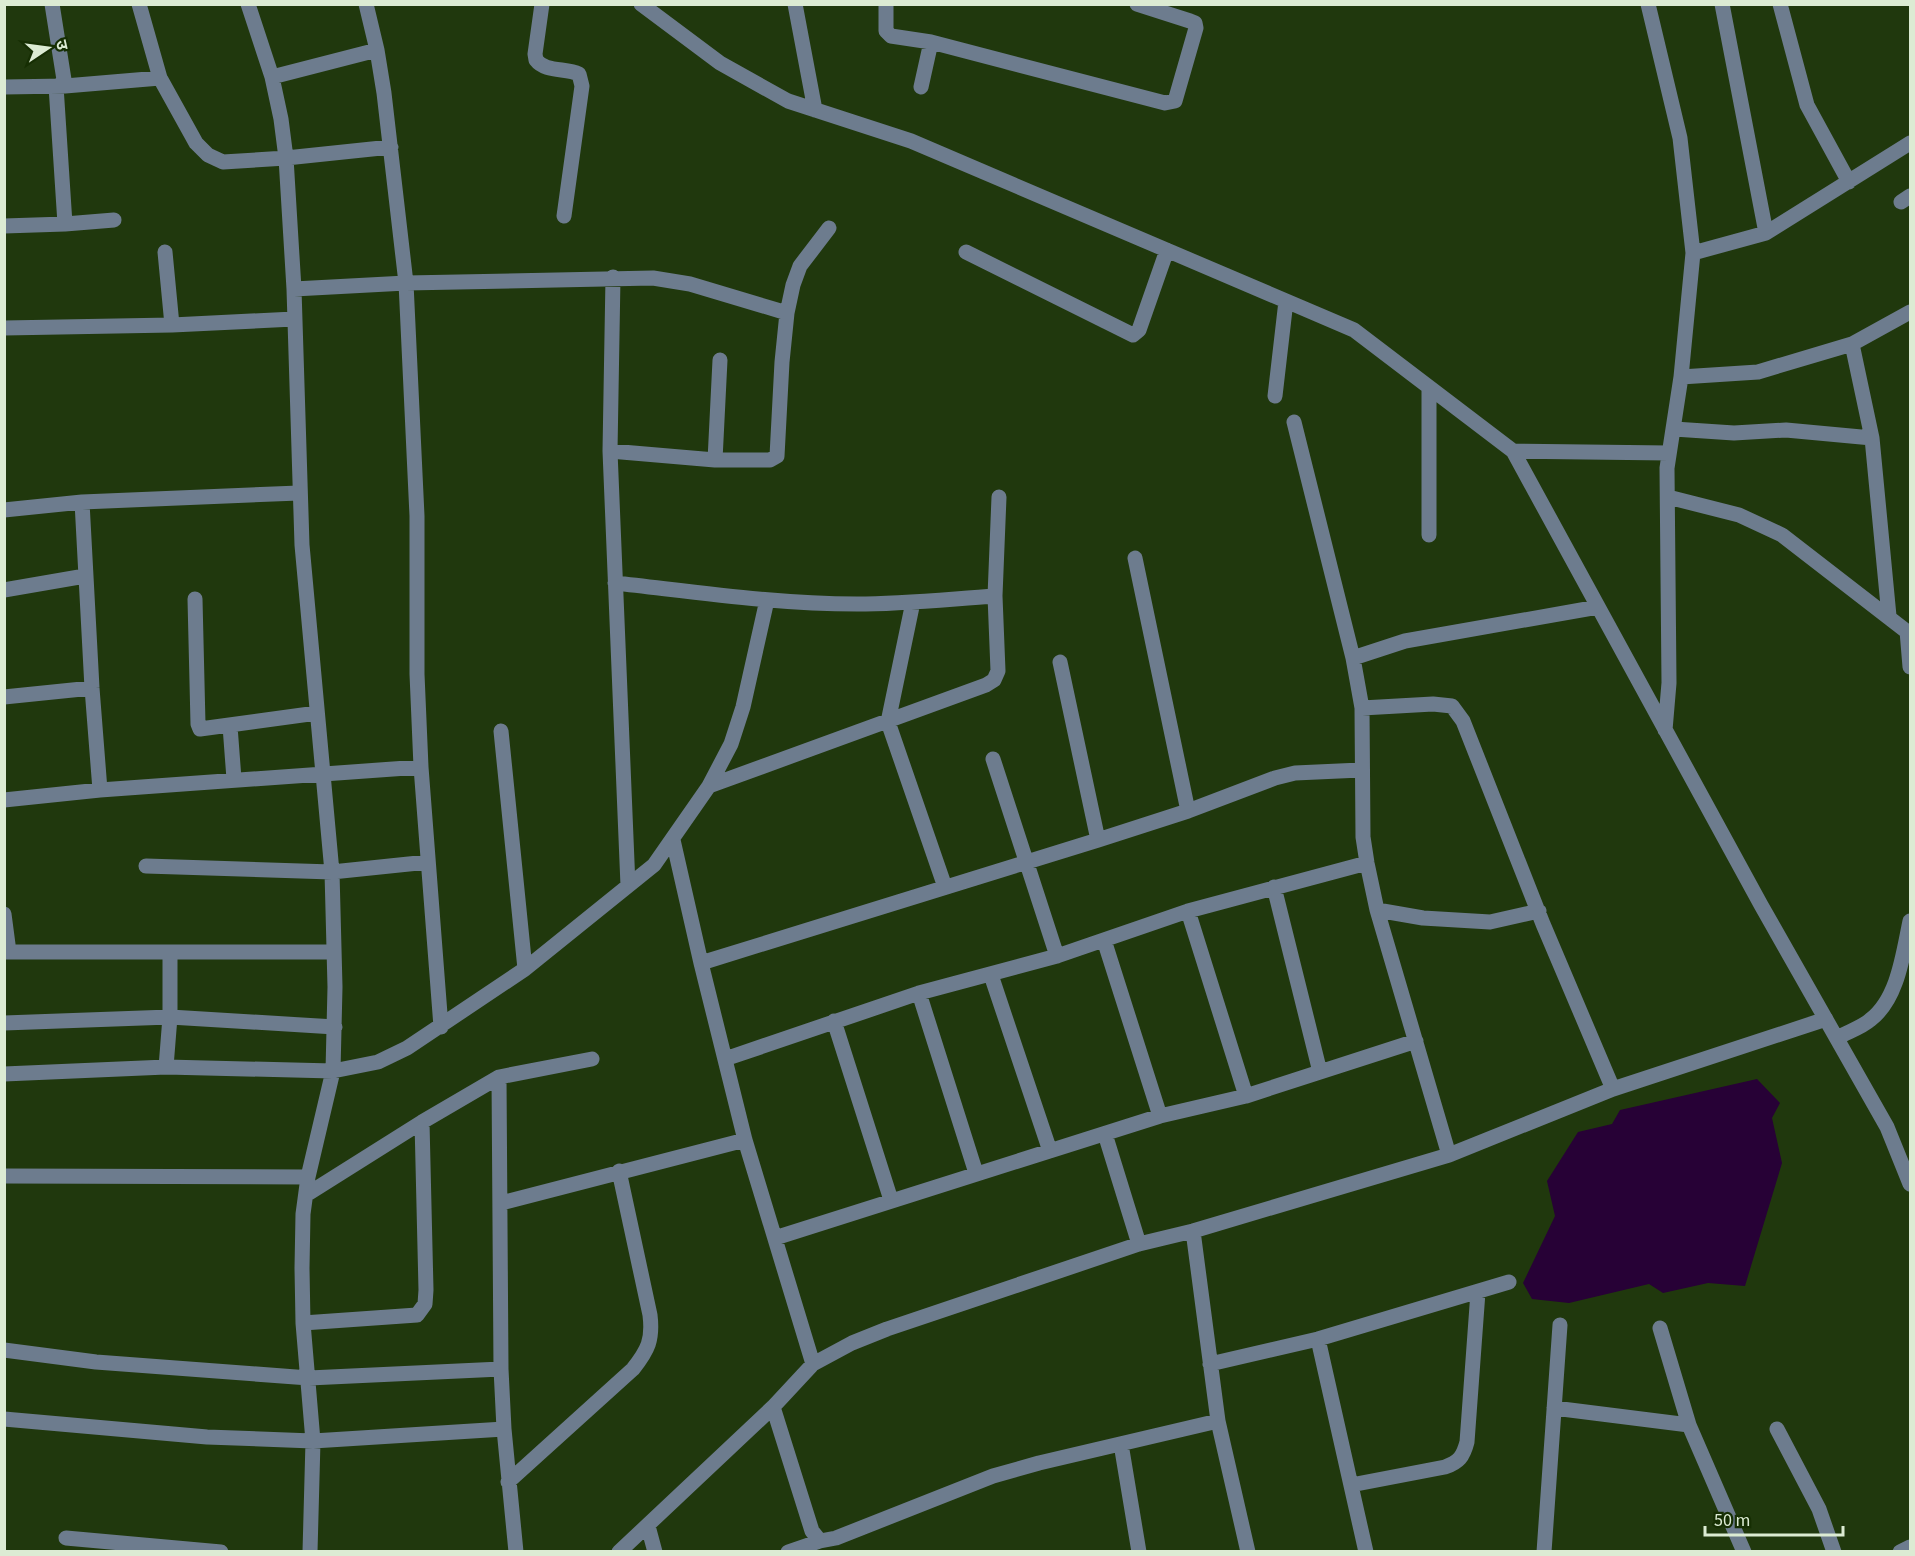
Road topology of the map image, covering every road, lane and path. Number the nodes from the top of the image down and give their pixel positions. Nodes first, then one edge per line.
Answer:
1 (52, 4) edge
2 (139, 4) edge
3 (248, 4) edge
4 (366, 4) edge
5 (542, 4) edge
6 (641, 4) edge
7 (795, 4) edge
8 (886, 4) edge
9 (1137, 4) edge
10 (1648, 4) edge
11 (1722, 4) edge
12 (1780, 4) edge
13 (931, 42) junction
14 (377, 50) junction
15 (272, 77) junction
16 (160, 78) junction
17 (60, 86) junction
18 (4, 87) edge
19 (921, 87) dead end
20 (815, 110) junction
21 (1911, 143) edge
22 (391, 147) junction
23 (286, 158) junction
24 (1849, 182) junction
25 (564, 216) dead end
26 (114, 220) dead end
27 (65, 224) junction
28 (4, 226) edge
29 (829, 228) dead end
30 (1766, 233) junction
31 (1167, 250) junction
32 (165, 252) dead end
33 (966, 252) dead end
34 (1693, 254) junction
35 (613, 277) junction
36 (406, 283) junction
37 (294, 289) junction
38 (1286, 301) junction
39 (1911, 312) edge
40 (787, 314) junction
41 (294, 319) junction
42 (172, 325) junction
43 (4, 328) edge
44 (1852, 344) junction
45 (720, 360) dead end
46 (1681, 377) junction
47 (1429, 387) junction
48 (1275, 396) dead end
49 (1294, 422) dead end
50 (1674, 429) junction
51 (1872, 438) junction
52 (610, 451) junction
53 (1514, 451) junction
54 (1669, 453) junction
55 (715, 460) junction
56 (299, 493) junction
57 (999, 497) dead end
58 (1668, 497) junction
59 (82, 502) junction
60 (4, 510) edge
61 (1429, 535) dead end
62 (1135, 558) dead end
63 (86, 576) junction
64 (615, 583) junction
65 (4, 590) edge
66 (994, 596) junction
67 (195, 599) dead end
68 (767, 600) junction
69 (913, 602) junction
70 (1598, 607) junction
71 (1889, 616) junction
72 (1909, 632) edge
73 (1353, 658) junction
74 (1060, 662) dead end
75 (1911, 668) edge
76 (92, 688) junction
77 (4, 696) edge
78 (1362, 708) junction
79 (317, 713) junction
80 (888, 722) junction
81 (230, 726) junction
82 (1665, 730) junction
83 (501, 731) dead end
84 (993, 759) dead end
85 (421, 767) junction
86 (1361, 770) junction
87 (324, 775) junction
88 (234, 779) junction
89 (709, 786) junction
90 (100, 790) junction
91 (4, 800) edge
92 (1188, 811) junction
93 (673, 840) junction
94 (1098, 840) junction
95 (428, 862) junction
96 (1027, 862) junction
97 (1367, 863) junction
98 (146, 866) dead end
99 (332, 872) junction
100 (628, 886) junction
101 (945, 887) junction
102 (1274, 887) junction
103 (1377, 910) junction
104 (1188, 911) junction
105 (4, 914) edge
106 (1541, 917) junction
107 (1911, 921) edge
108 (1104, 940) junction
109 (7, 952) edge
110 (171, 952) junction
111 (333, 952) junction
112 (1057, 956) junction
113 (700, 963) junction
114 (525, 969) junction
115 (991, 975) junction
116 (919, 993) junction
117 (170, 1017) junction
118 (1826, 1019) junction
119 (834, 1021) junction
120 (4, 1023) edge
121 (335, 1026) junction
122 (441, 1027) junction
123 (1837, 1038) junction
124 (1416, 1041) junction
125 (592, 1059) dead end
126 (725, 1059) junction
127 (166, 1067) junction
128 (333, 1071) junction
129 (1320, 1072) junction
130 (4, 1074) edge
131 (499, 1077) junction
132 (1613, 1089) junction
133 (1246, 1096) junction
134 (1160, 1116) junction
135 (422, 1122) junction
136 (1105, 1134) junction
137 (745, 1140) junction
138 (1050, 1151) junction
139 (1449, 1155) junction
140 (619, 1171) junction
141 (976, 1173) junction
142 (4, 1176) edge
143 (308, 1177) junction
144 (1911, 1184) edge
145 (306, 1195) junction
146 (891, 1200) junction
147 (501, 1203) junction
148 (1193, 1231) junction
149 (774, 1238) junction
150 (1139, 1244) junction
151 (1509, 1282) dead end
152 (1478, 1292) junction
153 (303, 1323) junction
154 (1560, 1325) dead end
155 (1660, 1328) dead end
156 (1318, 1339) junction
157 (4, 1350) edge
158 (813, 1364) junction
159 (1210, 1365) junction
160 (501, 1369) junction
161 (309, 1377) junction
162 (773, 1407) junction
163 (1554, 1408) junction
164 (4, 1419) edge
165 (1218, 1421) junction
166 (1689, 1425) junction
167 (504, 1429) junction
168 (1777, 1429) dead end
169 (313, 1442) junction
170 (1121, 1444) junction
171 (508, 1482) junction
172 (1351, 1485) junction
173 (648, 1526) junction
174 (66, 1538) dead end
175 (820, 1541) junction
176 (1911, 1547) edge
177 (221, 1551) edge
178 (310, 1551) edge
179 (516, 1551) edge
180 (619, 1551) edge
181 (655, 1551) edge
182 (788, 1551) edge
183 (1139, 1551) edge
184 (1248, 1551) edge
185 (1366, 1551) edge
186 (1544, 1551) edge
187 (1744, 1551) edge
188 (1834, 1551) edge
189 (1900, 1551) edge

1 - 17 street
2 - 16 street
3 - 15 street
4 - 14 street
5 - 25 street
6 - 20 street
7 - 20 street
8 - 13 street
9 - 13 street
10 - 34 street
11 - 30 street
12 - 24 street
13 - 19 street
14 - 15 street
14 - 22 street
15 - 23 street
16 - 17 street
16 - 23 street
17 - 18 street
17 - 27 street
20 - 31 street
21 - 24 street
22 - 23 street
22 - 36 street
23 - 37 street
24 - 30 street
26 - 27 street
27 - 28 street
29 - 40 street
30 - 34 street
31 - 33 street
31 - 38 street
32 - 42 street
34 - 46 street
35 - 36 street
35 - 40 street
35 - 52 street
36 - 37 street
36 - 85 street
37 - 41 street
38 - 47 street
38 - 48 street
39 - 44 street
40 - 55 street
41 - 42 street
41 - 56 street
42 - 43 street
44 - 46 street
44 - 51 street
45 - 55 street
46 - 50 street
47 - 53 street
47 - 61 street
49 - 73 street
50 - 51 street
50 - 54 street
51 - 71 street
52 - 55 street
52 - 64 street
53 - 54 street
53 - 70 street
54 - 58 street
56 - 59 street
56 - 79 street
57 - 66 street
58 - 71 street
58 - 82 street
59 - 60 street
59 - 63 street
62 - 92 street
63 - 65 street
63 - 76 street
64 - 68 street
64 - 100 street
66 - 69 street
66 - 80 street
67 - 81 street
68 - 69 street
68 - 89 street
69 - 80 street
70 - 73 street
70 - 82 street
71 - 72 street
72 - 75 street
73 - 78 street
74 - 94 street
76 - 77 street
76 - 90 street
78 - 86 street
78 - 106 street
79 - 81 street
79 - 87 street
80 - 89 street
80 - 101 street
81 - 88 street
82 - 118 street
83 - 114 street
84 - 96 street
85 - 87 street
85 - 95 street
86 - 92 street
86 - 97 street
87 - 88 street
87 - 99 street
88 - 90 street
89 - 93 street
90 - 91 street
92 - 94 street
93 - 100 street
93 - 113 street
94 - 96 street
95 - 99 street
95 - 122 street
96 - 101 street
96 - 112 street
97 - 102 street
97 - 103 street
98 - 99 street
99 - 111 street
100 - 114 street
101 - 113 street
102 - 104 street
102 - 129 street
103 - 106 street
103 - 124 street
104 - 108 street
104 - 133 street
105 - 109 street
106 - 132 street
107 - 123 street
108 - 112 street
108 - 134 street
109 - 110 street
110 - 111 street
110 - 117 street
111 - 121 street
112 - 115 street
113 - 126 street
114 - 122 street
115 - 116 street
115 - 138 street
116 - 119 street
116 - 141 street
117 - 120 street
117 - 121 street
117 - 127 street
118 - 123 street
118 - 132 street
119 - 126 street
119 - 146 street
121 - 128 street
122 - 128 street
123 - 144 street
124 - 129 street
124 - 139 street
125 - 131 street
126 - 137 street
127 - 128 street
127 - 130 street
128 - 143 street
129 - 133 street
131 - 135 street
131 - 147 street
132 - 139 street
133 - 134 street
134 - 136 street
135 - 145 street
135 - 153 street
136 - 138 street
136 - 150 street
137 - 140 street
137 - 149 street
138 - 141 street
139 - 148 street
140 - 147 street
140 - 171 street
141 - 146 street
142 - 143 street
143 - 145 street
145 - 153 street
146 - 149 street
147 - 160 street
148 - 150 street
148 - 159 street
149 - 158 street
150 - 158 street
151 - 152 street
152 - 156 street
152 - 172 street
153 - 161 street
154 - 163 street
155 - 166 street
156 - 159 street
156 - 172 street
157 - 161 street
158 - 162 street
159 - 165 street
160 - 161 street
160 - 167 street
161 - 169 street
162 - 173 street
162 - 175 street
163 - 166 street
163 - 186 street
164 - 169 street
165 - 170 street
165 - 184 street
166 - 187 street
167 - 169 street
167 - 171 street
168 - 188 street
169 - 178 street
170 - 175 street
170 - 183 street
171 - 179 street
172 - 185 street
173 - 180 street
173 - 181 street
174 - 177 street
175 - 182 street
176 - 189 street

